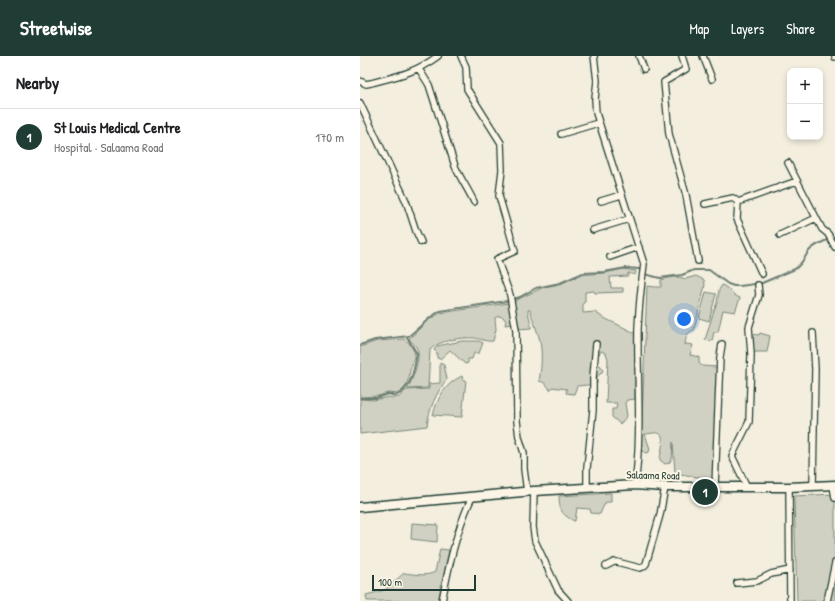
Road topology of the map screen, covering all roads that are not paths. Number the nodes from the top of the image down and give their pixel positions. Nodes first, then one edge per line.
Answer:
1 (438, 56) edge
2 (461, 56) edge
3 (594, 56) edge
4 (639, 56) edge
5 (682, 56) edge
6 (704, 56) edge
7 (419, 68) junction
8 (644, 69) dead end
9 (712, 78) dead end
10 (361, 83) edge
11 (360, 103) edge
12 (598, 123) junction
13 (561, 134) dead end
14 (788, 163) dead end
15 (798, 181) junction
16 (621, 195) junction
17 (474, 202) dead end
18 (601, 202) dead end
19 (738, 202) junction
20 (705, 204) dead end
21 (816, 218) junction
22 (629, 219) junction
23 (593, 230) dead end
24 (835, 230) edge
25 (780, 235) dead end
26 (829, 235) junction
27 (421, 242) dead end
28 (834, 246) edge
29 (639, 247) junction
30 (610, 257) dead end
31 (698, 261) dead end
32 (762, 274) dead end
33 (758, 285) dead end
34 (813, 333) dead end
35 (596, 344) dead end
36 (722, 344) dead end
37 (635, 485) junction
38 (834, 485) edge
39 (813, 486) junction
40 (587, 487) junction
41 (665, 487) junction
42 (715, 487) junction
43 (747, 487) junction
44 (789, 487) junction
45 (530, 491) junction
46 (472, 497) junction
47 (835, 498) edge
48 (360, 507) edge
49 (835, 563) edge
50 (606, 566) dead end
51 (790, 570) junction
52 (737, 583) dead end
53 (442, 601) edge
54 (568, 601) edge
55 (790, 601) edge
56 (827, 601) edge

1 - 7 street
2 - 45 street
3 - 12 street
4 - 8 street
5 - 31 street
6 - 9 street
7 - 10 street
7 - 17 street
11 - 27 street
12 - 13 street
12 - 16 street
14 - 15 street
15 - 19 street
15 - 21 street
16 - 18 street
16 - 22 street
19 - 20 street
19 - 32 street
21 - 25 street
21 - 26 street
22 - 23 street
22 - 29 street
24 - 26 street
26 - 28 street
29 - 30 street
29 - 37 street
33 - 43 street
34 - 39 street
35 - 40 street
36 - 42 street
37 - 40 main road, Salaama Road
37 - 41 main road, Salaama Road
38 - 39 main road, Salaama Road
38 - 47 street
39 - 44 main road, Salaama Road
40 - 45 main road, Salaama Road
41 - 42 main road, Salaama Road
41 - 50 street
42 - 43 main road, Salaama Road
43 - 44 main road, Salaama Road
44 - 51 street
45 - 46 main road, Salaama Road
45 - 54 street
46 - 48 main road, Salaama Road
46 - 53 street
49 - 56 street
51 - 52 street
51 - 55 street

